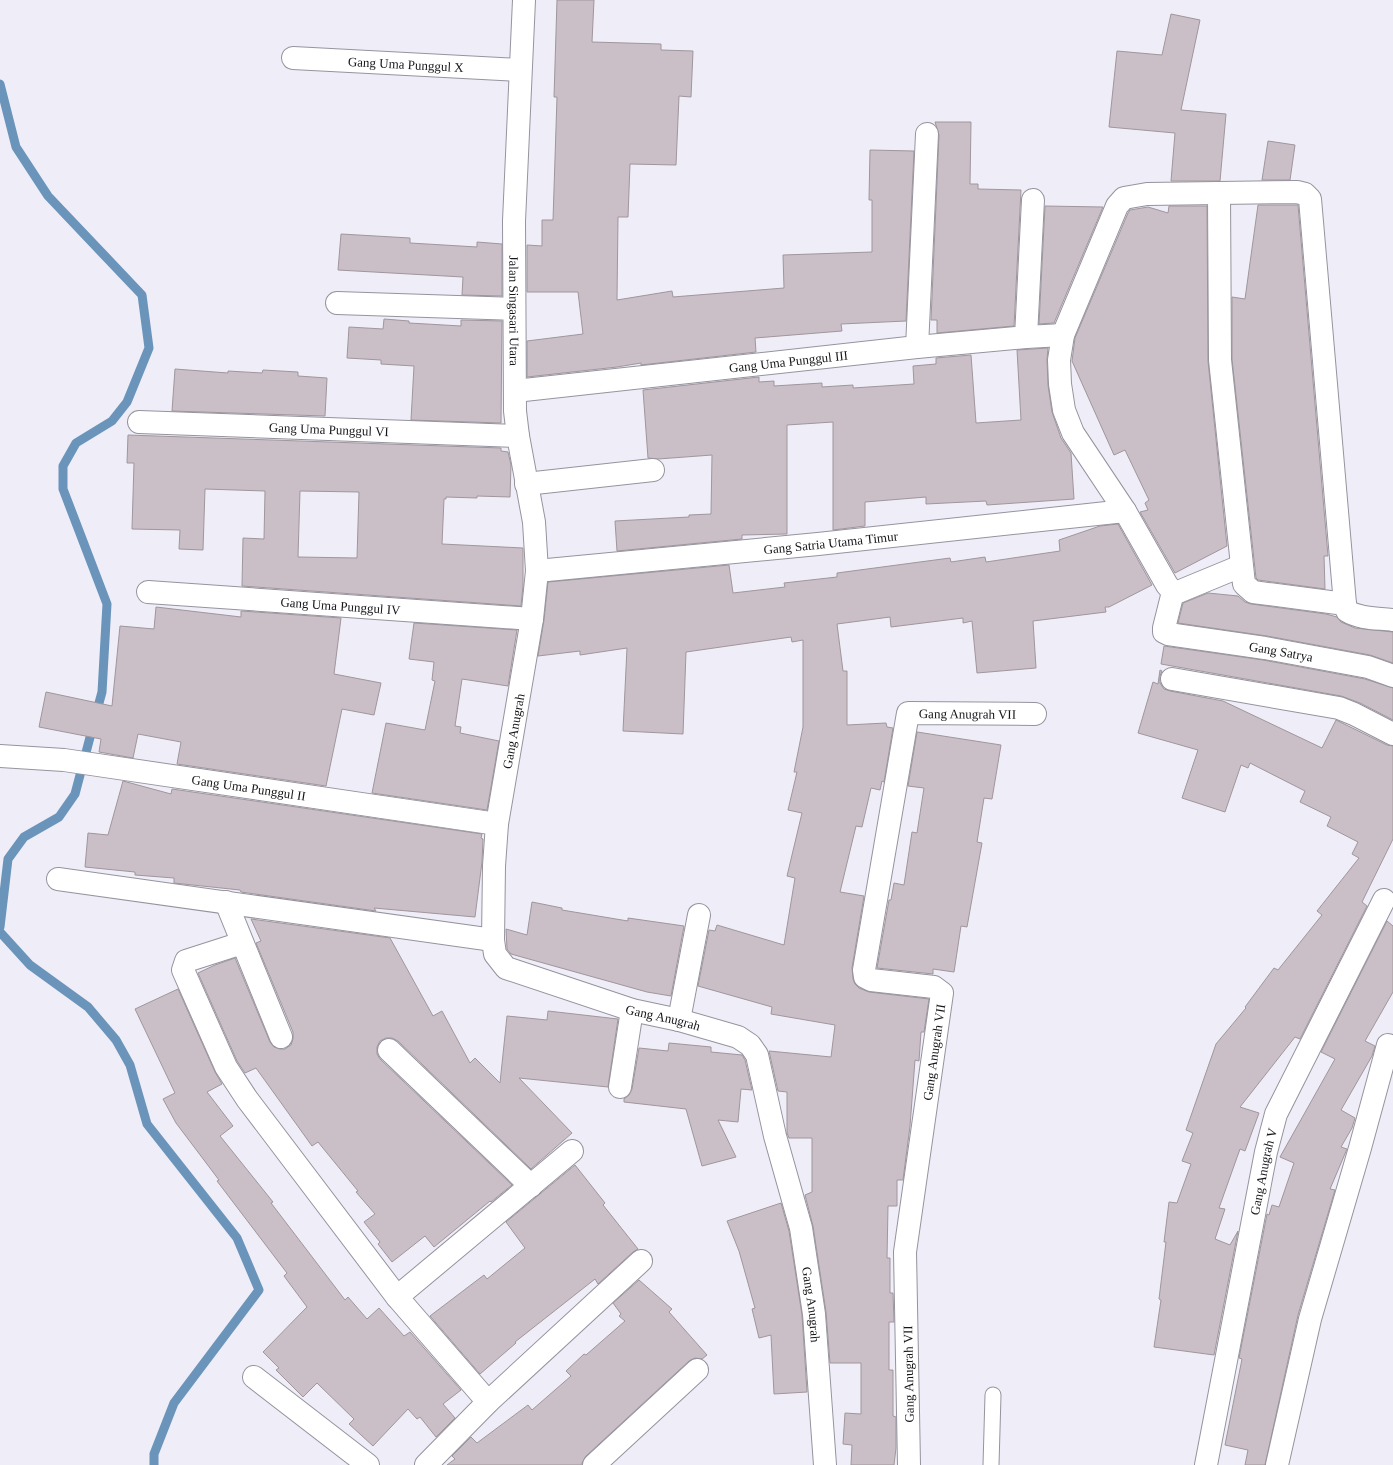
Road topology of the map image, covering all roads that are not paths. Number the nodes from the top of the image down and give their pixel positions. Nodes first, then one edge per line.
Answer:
1 (524, 0) edge
2 (293, 58) dead end
3 (520, 70) junction
4 (927, 134) dead end
5 (1219, 194) junction
6 (1033, 200) dead end
7 (337, 303) dead end
8 (514, 309) junction
9 (1063, 335) junction
10 (1026, 337) junction
11 (917, 347) junction
12 (515, 390) junction
13 (139, 422) dead end
14 (518, 436) junction
15 (653, 470) dead end
16 (526, 484) junction
17 (1125, 511) junction
18 (1241, 566) junction
19 (537, 572) junction
20 (148, 592) dead end
21 (1173, 592) junction
22 (1345, 604) junction
23 (532, 620) junction
24 (1393, 620) edge
25 (1393, 676) edge
26 (1172, 679) dead end
27 (1034, 714) dead end
28 (1393, 734) edge
29 (0, 756) edge
30 (497, 824) junction
31 (58, 879) dead end
32 (1384, 900) dead end
33 (226, 902) junction
34 (699, 915) dead end
35 (493, 940) junction
36 (242, 943) junction
37 (632, 1010) junction
38 (679, 1020) junction
39 (280, 1037) dead end
40 (1388, 1045) dead end
41 (389, 1050) dead end
42 (620, 1088) dead end
43 (572, 1151) dead end
44 (531, 1186) junction
45 (641, 1260) dead end
46 (397, 1298) junction
47 (697, 1370) dead end
48 (254, 1377) dead end
49 (992, 1395) dead end
50 (488, 1402) junction
51 (368, 1465) edge
52 (426, 1465) edge
53 (594, 1465) edge
54 (825, 1465) edge
55 (910, 1465) edge
56 (991, 1465) edge
57 (1206, 1465) edge
58 (1277, 1465) edge

1 - 3 street, Jalan Singasari Utara
2 - 3 street, Gang Uma Punggul X
3 - 8 street, Jalan Singasari Utara
4 - 11 street
5 - 9 street
5 - 18 street
5 - 22 street
6 - 10 street
7 - 8 street
8 - 12 street, Jalan Singasari Utara
9 - 10 street, Gang Uma Punggul III
9 - 17 street
10 - 11 street, Gang Uma Punggul III
11 - 12 street, Gang Uma Punggul III
12 - 14 street, Jalan Singasari Utara
13 - 14 street, Gang Uma Punggul VI
14 - 16 street, Jalan Singasari Utara
15 - 16 street
16 - 19 street, Jalan Singasari Utara
17 - 19 street, Gang Satria Utama Timur
17 - 21 street
18 - 21 street
18 - 22 street
19 - 23 street, Jalan Singasari Utara
20 - 23 street, Gang Uma Punggul IV
21 - 25 street, Gang Satrya
22 - 24 street
23 - 30 street, Gang Anugrah
26 - 28 street
27 - 55 street, Gang Anugrah VII
29 - 30 street, Gang Uma Punggul II
30 - 35 street, Gang Anugrah
31 - 33 street
32 - 57 street, Gang Anugrah V
33 - 35 street
33 - 36 street
34 - 38 street
35 - 37 street, Gang Anugrah
36 - 39 street
36 - 46 street
37 - 38 street, Gang Anugrah
37 - 42 street
38 - 54 street, Gang Anugrah
40 - 58 street
41 - 44 street
43 - 44 street
44 - 46 street
45 - 50 street
46 - 50 street
47 - 53 street
48 - 51 street
49 - 56 lane
50 - 52 street

